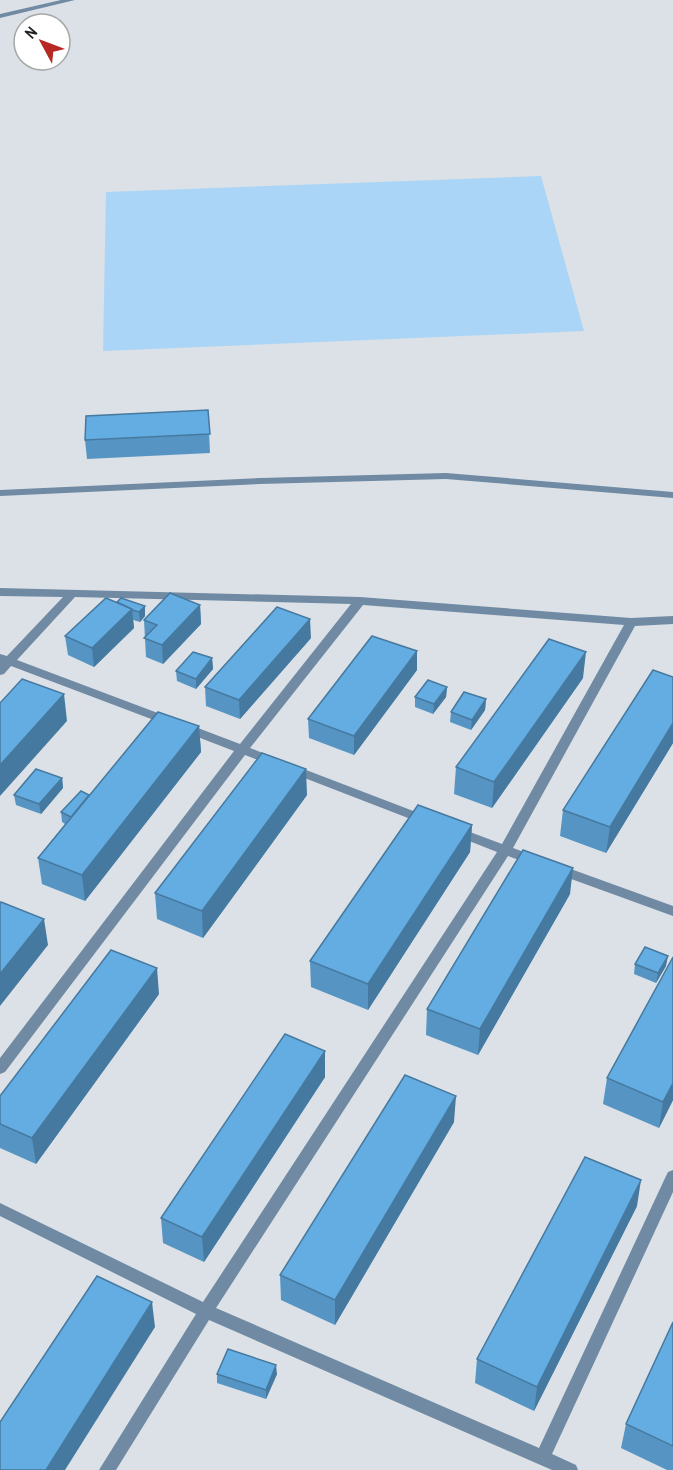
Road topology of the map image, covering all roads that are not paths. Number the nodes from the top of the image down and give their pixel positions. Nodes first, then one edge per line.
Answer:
1 (71, 0) edge
2 (0, 16) edge
3 (0, 493) edge
4 (673, 495) edge
5 (0, 592) edge
6 (73, 593) junction
7 (360, 601) junction
8 (673, 620) edge
9 (631, 622) junction
10 (3, 664) edge
11 (242, 750) junction
12 (505, 850) junction
13 (673, 911) edge
14 (0, 1068) edge
15 (672, 1181) edge
16 (0, 1209) edge
17 (206, 1311) junction
18 (543, 1457) junction
19 (107, 1470) edge
20 (570, 1470) edge

1 - 2 street
3 - 4 street
5 - 6 street
6 - 7 street
6 - 10 street
7 - 9 street
7 - 11 street
8 - 9 street
9 - 12 street
10 - 11 street
11 - 12 street
11 - 14 street
12 - 13 street
12 - 17 street
15 - 18 street
16 - 17 street
17 - 18 street
17 - 19 street
18 - 20 street

